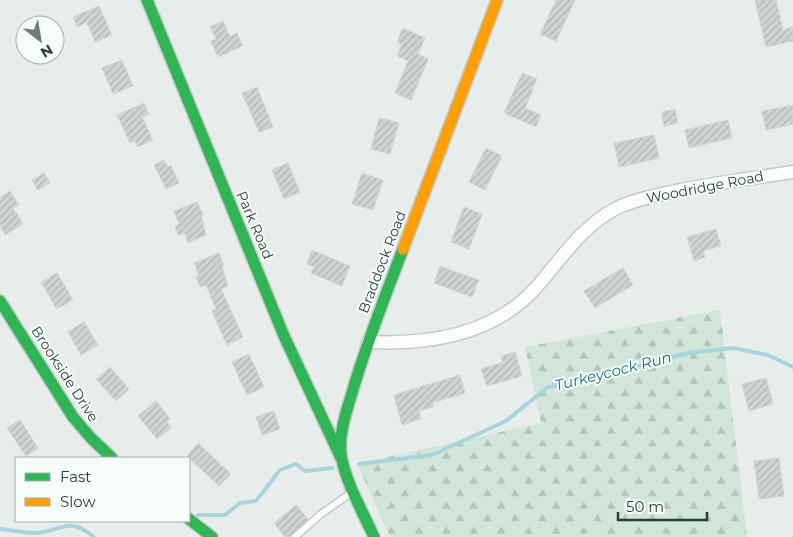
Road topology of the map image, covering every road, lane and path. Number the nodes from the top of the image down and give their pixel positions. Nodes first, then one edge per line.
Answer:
1 (147, 0) edge
2 (497, 0) edge
3 (793, 172) edge
4 (0, 301) edge
5 (368, 342) junction
6 (111, 457) edge
7 (341, 458) junction
8 (353, 492) junction
9 (190, 519) edge
10 (212, 537) edge
11 (295, 537) edge
12 (374, 537) edge

1 - 7 street, Park Road
2 - 5 street, Braddock Road
3 - 5 street, Woodridge Road
4 - 6 street, Brookside Drive
5 - 7 street, Braddock Road
7 - 8 street, Braddock Road
8 - 11 lane
8 - 12 street, Braddock Road
9 - 10 street

